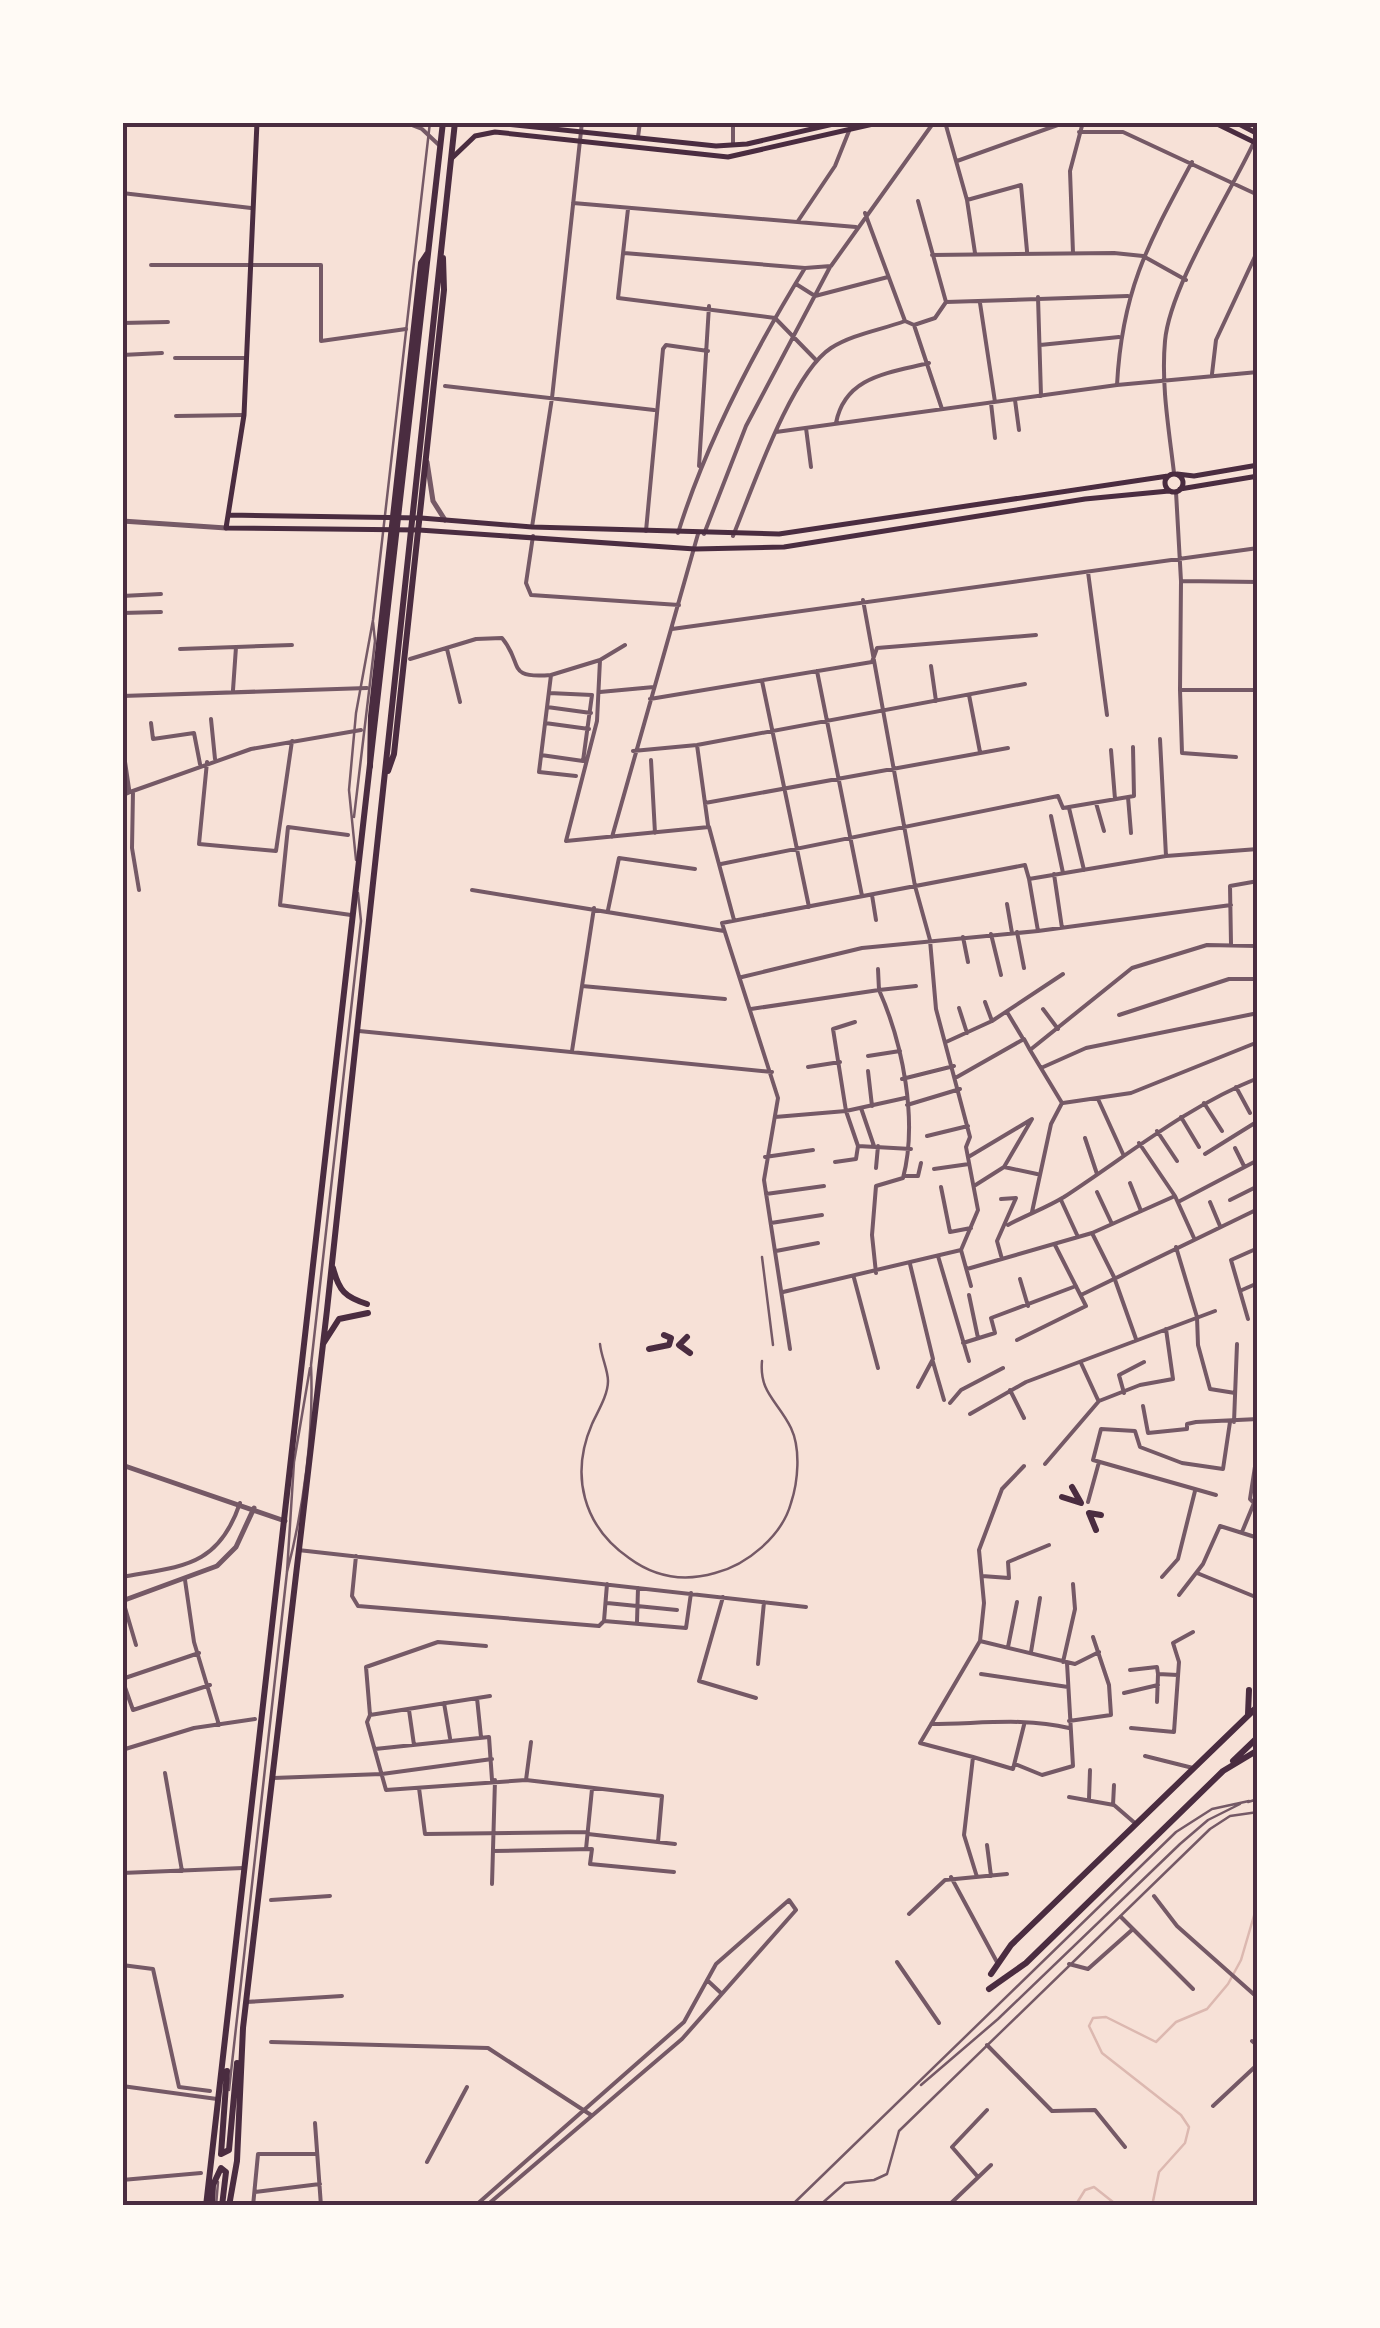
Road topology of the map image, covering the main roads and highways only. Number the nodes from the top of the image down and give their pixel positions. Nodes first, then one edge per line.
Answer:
1 (443, 122) edge
2 (455, 122) edge
3 (486, 122) edge
4 (845, 122) edge
5 (882, 122) edge
6 (1235, 122) edge
7 (256, 123) edge
8 (1215, 123) edge
9 (849, 131) junction
10 (1258, 134) edge
11 (1256, 143) edge
12 (450, 160) junction
13 (430, 249) junction
14 (442, 252) junction
15 (1258, 465) edge
16 (398, 466) junction
17 (426, 466) junction
18 (1173, 474) junction
19 (1258, 476) edge
20 (1175, 490) junction
21 (228, 515) junction
22 (392, 518) junction
23 (420, 518) junction
24 (419, 530) junction
25 (390, 532) junction
26 (387, 775) junction
27 (372, 778) junction
28 (331, 1262) junction
29 (368, 1304) dead end
30 (368, 1314) dead end
31 (664, 1335) dead end
32 (687, 1337) dead end
33 (320, 1348) junction
34 (649, 1349) dead end
35 (690, 1353) dead end
36 (1072, 1487) dead end
37 (1062, 1497) dead end
38 (1102, 1515) dead end
39 (1096, 1530) dead end
40 (1249, 1690) dead end
41 (1258, 1706) edge
42 (1248, 1715) junction
43 (1258, 1738) edge
44 (1258, 1750) edge
45 (1222, 1771) junction
46 (991, 1974) dead end
47 (990, 1989) dead end
48 (229, 2025) junction
49 (243, 2028) junction
50 (217, 2206) edge

1 - 13 main road
2 - 12 main road
3 - 4 main road
4 - 9 main road
5 - 9 main road
6 - 10 main road
7 - 21 main road
8 - 11 main road
9 - 12 main road
12 - 14 main road
13 - 16 main road
13 - 27 main road
14 - 17 main road
14 - 26 main road
15 - 18 main road
16 - 17 main road
16 - 22 main road
17 - 23 main road
18 - 20 main road
18 - 20 main road
18 - 23 main road
19 - 20 main road
20 - 24 main road
21 - 22 main road
21 - 25 main road
22 - 23 main road
22 - 25 main road
23 - 24 main road
24 - 25 main road
24 - 26 main road
25 - 27 main road
26 - 28 main road
27 - 48 main road
28 - 29 main road
28 - 33 main road
30 - 33 main road
31 - 34 main road
32 - 35 main road
33 - 49 main road
36 - 37 main road
38 - 39 main road
40 - 42 main road
41 - 42 main road
42 - 46 main road
43 - 45 main road
44 - 45 main road
45 - 47 main road
48 - 49 main road
48 - 50 main road
49 - 50 main road
50 - 50 main road

